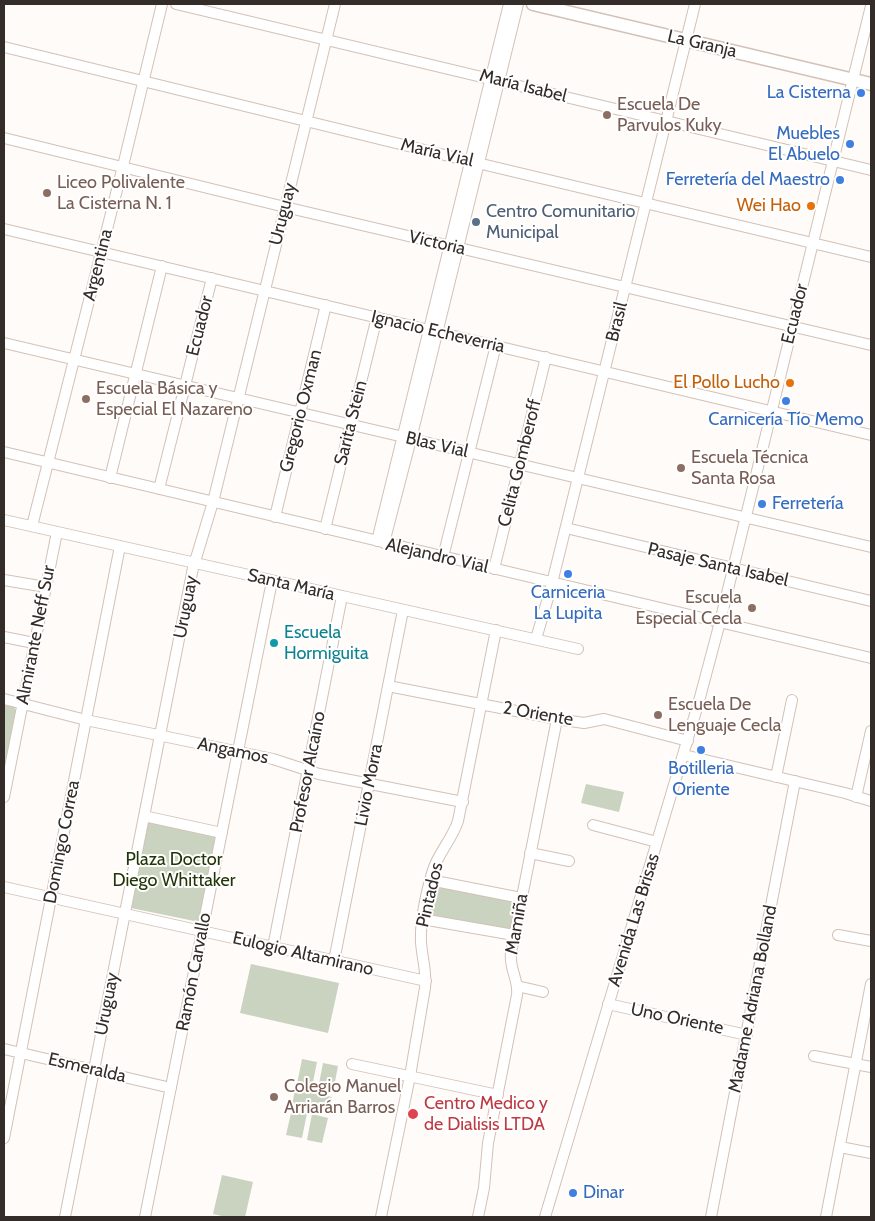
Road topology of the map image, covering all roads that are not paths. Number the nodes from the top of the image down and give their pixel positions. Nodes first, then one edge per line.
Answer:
1 (162, 4) edge
2 (176, 4) edge
3 (335, 4) edge
4 (509, 4) edge
5 (518, 4) edge
6 (533, 4) edge
7 (695, 4) edge
8 (871, 6) edge
9 (326, 39) junction
10 (686, 40) junction
11 (4, 48) edge
12 (495, 80) junction
13 (853, 80) junction
14 (143, 81) junction
15 (871, 84) edge
16 (666, 121) junction
17 (306, 122) junction
18 (4, 138) edge
19 (833, 161) junction
20 (474, 162) junction
21 (123, 166) junction
22 (871, 170) edge
23 (645, 203) junction
24 (285, 207) junction
25 (4, 229) edge
26 (812, 243) junction
27 (454, 247) junction
28 (101, 252) junction
29 (871, 257) edge
30 (162, 266) junction
31 (212, 278) junction
32 (625, 287) junction
33 (265, 291) junction
34 (326, 305) junction
35 (377, 317) junction
36 (792, 326) junction
37 (433, 331) junction
38 (4, 343) edge
39 (871, 345) edge
40 (496, 346) junction
41 (546, 357) junction
42 (74, 360) junction
43 (604, 371) junction
44 (135, 374) junction
45 (184, 386) junction
46 (238, 399) junction
47 (771, 411) junction
48 (300, 413) junction
49 (350, 425) junction
50 (871, 434) edge
51 (407, 438) junction
52 (4, 452) edge
53 (469, 453) junction
54 (48, 463) junction
55 (520, 465) junction
56 (110, 478) junction
57 (578, 478) junction
58 (159, 489) junction
59 (214, 502) junction
60 (275, 517) junction
61 (745, 518) junction
62 (4, 520) edge
63 (32, 526) junction
64 (566, 528) junction
65 (325, 529) junction
66 (57, 532) junction
67 (381, 542) junction
68 (120, 546) junction
69 (871, 547) edge
70 (443, 557) junction
71 (194, 563) junction
72 (733, 568) junction
73 (494, 569) junction
74 (4, 580) edge
75 (272, 581) junction
76 (552, 583) junction
77 (46, 587) junction
78 (342, 596) junction
79 (871, 601) edge
80 (403, 610) junction
81 (720, 622) junction
82 (496, 630) junction
83 (4, 637) edge
84 (536, 639) junction
85 (34, 644) junction
86 (578, 649) dead end
87 (871, 658) edge
88 (388, 686) junction
89 (4, 699) edge
90 (792, 700) dead end
91 (22, 704) junction
92 (482, 704) junction
93 (557, 719) junction
94 (86, 720) junction
95 (871, 731) edge
96 (160, 735) junction
97 (688, 741) junction
98 (238, 751) junction
99 (684, 756) junction
100 (308, 771) junction
101 (776, 777) junction
102 (795, 782) junction
103 (369, 784) junction
104 (4, 797) edge
105 (856, 797) junction
106 (871, 801) edge
107 (463, 802) junction
108 (144, 816) junction
109 (593, 825) dead end
110 (222, 833) junction
111 (657, 842) junction
112 (530, 853) junction
113 (569, 861) dead end
114 (430, 880) junction
115 (4, 887) edge
116 (51, 897) junction
117 (522, 898) junction
118 (125, 914) junction
119 (422, 919) junction
120 (202, 931) junction
121 (514, 935) junction
122 (838, 935) dead end
123 (871, 941) edge
124 (273, 947) junction
125 (334, 961) junction
126 (426, 981) junction
127 (871, 984) edge
128 (517, 986) junction
129 (543, 992) dead end
130 (608, 1004) junction
131 (747, 1035) junction
132 (4, 1049) edge
133 (21, 1053) junction
134 (814, 1056) dead end
135 (352, 1064) dead end
136 (856, 1064) junction
137 (871, 1067) edge
138 (94, 1069) junction
139 (410, 1076) junction
140 (171, 1088) junction
141 (498, 1094) junction
142 (4, 1138) edge
143 (840, 1147) junction
144 (871, 1153) edge
145 (65, 1217) edge
146 (145, 1217) edge
147 (381, 1217) edge
148 (478, 1217) edge
149 (545, 1217) edge
150 (711, 1217) edge
151 (826, 1217) edge

1 - 14 street, Argentina
2 - 9 street, María Isabel
3 - 9 street, Uruguay
4 - 12 street
5 - 12 street
6 - 10 main road, La Granja
7 - 10 street, Brasil
8 - 13 street, Ecuador
9 - 12 street, María Isabel
9 - 17 street, Uruguay
10 - 13 main road, La Granja
10 - 16 street, Brasil
11 - 14 street, María Vial
12 - 16 street, María Isabel
12 - 20 street
13 - 15 main road, La Granja
13 - 19 street, Ecuador
14 - 17 street, María Vial
14 - 21 street, Argentina
16 - 19 street, María Isabel
16 - 23 street, Brasil
17 - 20 street, María Vial
17 - 24 street, Uruguay
18 - 21 street, Victoria
19 - 22 street, María Isabel
19 - 26 street, Ecuador
20 - 23 street, María Vial
20 - 27 street
21 - 24 street, Victoria
21 - 28 street, Argentina
23 - 26 street, María Vial
23 - 32 street, Brasil
24 - 27 street, Victoria
24 - 33 street, Uruguay
25 - 28 street, Ignacio Echeverria
26 - 29 street, María Vial
26 - 36 street, Ecuador
27 - 32 street, Victoria
27 - 37 street
28 - 30 street, Ignacio Echeverria
28 - 42 street, Argentina
30 - 31 street, Ignacio Echeverria
30 - 44 street
31 - 33 street, Ignacio Echeverria
31 - 45 street, Ecuador
32 - 36 street, Victoria
32 - 43 street, Brasil
33 - 34 street, Ignacio Echeverria
33 - 46 street, Uruguay
34 - 35 street, Ignacio Echeverria
34 - 48 street, Gregorio Oxman
35 - 37 street, Ignacio Echeverria
35 - 49 street, Sarita Stein
36 - 39 street, Victoria
36 - 47 street, Ecuador
37 - 40 street, Ignacio Echeverria
37 - 51 street
38 - 42 street, Blas Vial
40 - 41 street, Ignacio Echeverria
40 - 53 street
41 - 43 street, Ignacio Echeverria
41 - 55 street, Celita Gomberoff
42 - 44 street, Blas Vial
42 - 54 street, Argentina
43 - 47 street, Ignacio Echeverria
43 - 57 street, Brasil
44 - 45 street, Blas Vial
44 - 56 street
45 - 46 street, Blas Vial
45 - 58 street, Ecuador
46 - 48 street, Blas Vial
46 - 59 street, Uruguay
47 - 50 street, Ignacio Echeverria
47 - 61 street, Ecuador
48 - 49 street, Blas Vial
48 - 60 street, Gregorio Oxman
49 - 51 street, Blas Vial
49 - 65 street, Sarita Stein
51 - 53 street, Blas Vial
51 - 67 street
52 - 54 street, Alejandro Vial
53 - 55 street, Blas Vial
53 - 70 street
54 - 56 street, Alejandro Vial
54 - 63 street, Argentina
55 - 57 street, Blas Vial
55 - 73 street, Celita Gomberoff
56 - 58 street, Alejandro Vial
57 - 61 street, Blas Vial
57 - 64 street, Brasil
58 - 59 street, Alejandro Vial
59 - 60 street, Alejandro Vial
59 - 71 street, Uruguay
60 - 65 street, Alejandro Vial
61 - 69 street, Blas Vial
61 - 72 street, Ecuador
62 - 63 street, Santa María
63 - 66 street, Santa María
64 - 72 street, Pasaje Santa Isabel
64 - 76 street, Brasil
65 - 67 street, Alejandro Vial
66 - 68 street, Santa María
66 - 77 street, Almirante Neff Sur
67 - 70 street, Alejandro Vial
68 - 71 street, Santa María
68 - 94 street, Domingo Correa
70 - 73 street, Alejandro Vial
71 - 75 street, Santa María
71 - 96 street, Uruguay
72 - 79 street, Pasaje Santa Isabel
72 - 81 street, Ecuador
73 - 76 street, Alejandro Vial
74 - 77 street
75 - 78 street, Santa María
75 - 98 street, Ramón Carvallo
76 - 81 street, Alejandro Vial
76 - 84 street, Brasil
77 - 85 street, Almirante Neff Sur
78 - 80 street, Santa María
78 - 100 street, Profesor Alcaíno
80 - 82 street, Santa María
80 - 88 street, Livio Morra
81 - 87 street, Alejandro Vial
81 - 97 street, Avenida Las Brisas
82 - 84 street, Santa María
82 - 92 street, Pintados
83 - 85 street
84 - 86 street, Santa María
85 - 91 street, Almirante Neff Sur
88 - 92 street, 2 Oriente
88 - 103 street, Livio Morra
89 - 91 street, Angamos
90 - 101 street
91 - 94 street, Angamos
91 - 104 street, Almirante Neff Sur
92 - 93 street, 2 Oriente
92 - 107 street, Pintados
93 - 97 street, 2 Oriente
93 - 112 street, Mamiña
94 - 96 street, Angamos
94 - 116 street, Domingo Correa
95 - 105 street
96 - 98 street, Angamos
96 - 108 street, Uruguay
97 - 99 street, Avenida Las Brisas
98 - 100 street, Angamos
98 - 110 street, Ramón Carvallo
99 - 101 street
99 - 111 street, Avenida Las Brisas
100 - 103 street, Angamos
100 - 124 street, Profesor Alcaíno
101 - 102 street
102 - 105 street
102 - 131 street, Madame Adriana Bolland
103 - 107 street, Angamos
103 - 125 street, Livio Morra
105 - 106 street
107 - 114 street, Pintados
108 - 110 street
108 - 118 street, Uruguay
109 - 111 street
110 - 120 street, Ramón Carvallo
111 - 130 street, Avenida Las Brisas
112 - 113 street
112 - 117 street, Mamiña
114 - 117 street
114 - 119 street, Pintados
115 - 116 street, Eulogio Altamirano
116 - 118 street, Eulogio Altamirano
116 - 133 street, Domingo Correa
117 - 121 street, Mamiña
118 - 120 street, Eulogio Altamirano
118 - 138 street, Uruguay
119 - 121 street
119 - 126 street, Pintados
120 - 124 street, Eulogio Altamirano
120 - 140 street, Ramón Carvallo
121 - 128 street, Mamiña
122 - 123 street
124 - 125 street, Eulogio Altamirano
125 - 126 street, Eulogio Altamirano
126 - 139 street, Pintados
127 - 136 street
128 - 129 street
128 - 141 street, Mamiña
130 - 131 street, Uno Oriente
130 - 149 street, Avenida Las Brisas
131 - 150 street, Madame Adriana Bolland
132 - 133 street, Esmeralda
133 - 138 street, Esmeralda
133 - 142 street, Domingo Correa
134 - 136 street
135 - 139 street
136 - 137 street
136 - 143 street
138 - 140 street, Esmeralda
138 - 145 street, Uruguay
139 - 141 street
139 - 147 street, Pintados
140 - 146 street, Ramón Carvallo
141 - 148 street, Mamiña
143 - 144 street
143 - 151 street

